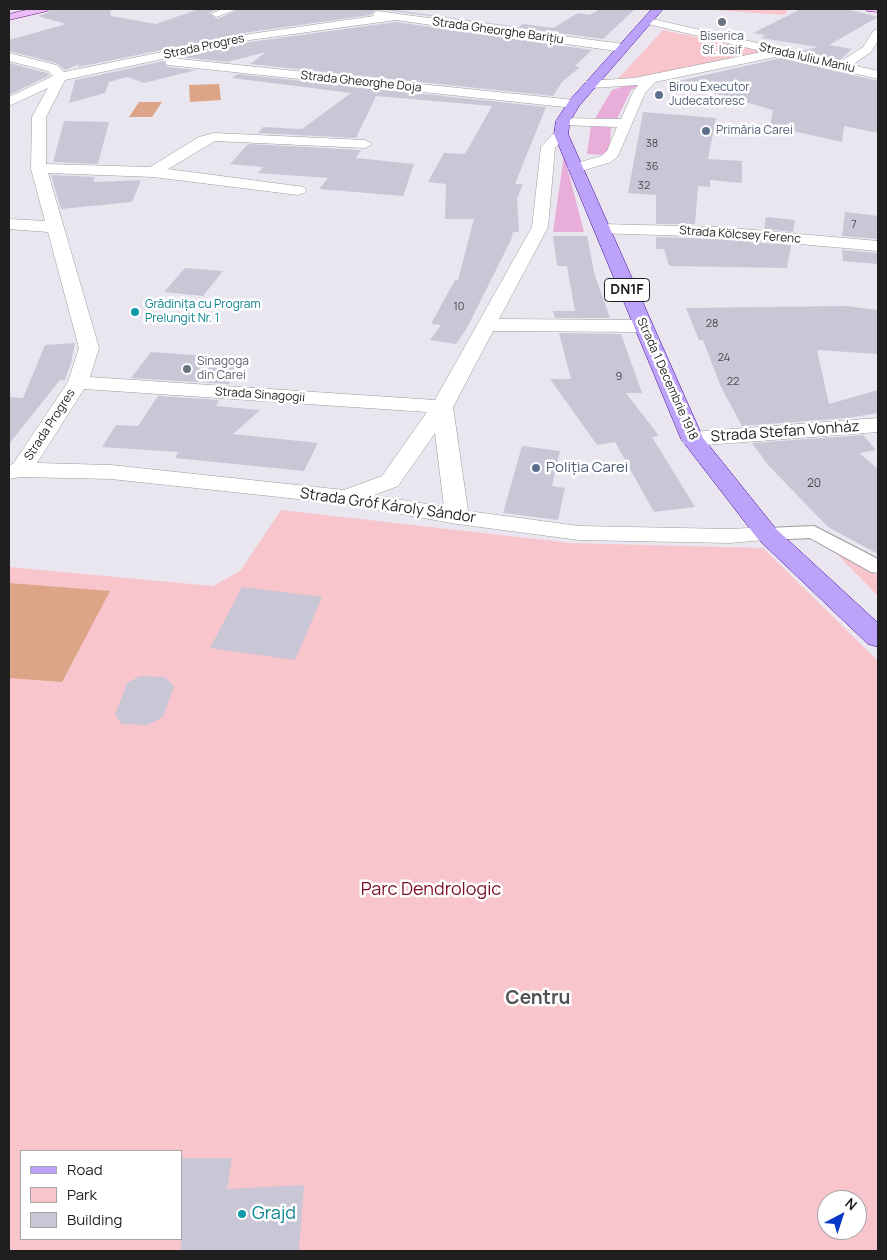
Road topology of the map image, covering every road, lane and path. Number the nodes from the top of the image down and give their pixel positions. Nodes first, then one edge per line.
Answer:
1 (43, 9) edge
2 (232, 9) edge
3 (870, 9) edge
4 (878, 9) edge
5 (352, 10) edge
6 (216, 14) dead end
7 (653, 15) edge
8 (394, 16) junction
9 (9, 17) edge
10 (878, 32) edge
11 (623, 48) junction
12 (781, 52) junction
13 (9, 57) edge
14 (147, 60) junction
15 (842, 66) junction
16 (878, 75) edge
17 (60, 77) junction
18 (650, 79) junction
19 (591, 84) junction
20 (9, 102) edge
21 (574, 104) junction
22 (15, 115) edge
23 (39, 117) junction
24 (625, 123) junction
25 (562, 127) junction
26 (365, 144) dead end
27 (575, 168) junction
28 (39, 169) junction
29 (153, 172) junction
30 (298, 190) dead end
31 (9, 224) edge
32 (54, 227) junction
33 (602, 229) junction
34 (878, 246) edge
35 (487, 325) junction
36 (642, 326) junction
37 (78, 382) junction
38 (442, 407) junction
39 (878, 425) edge
40 (692, 439) junction
41 (15, 471) edge
42 (345, 498) junction
43 (456, 517) junction
44 (767, 534) junction
45 (878, 567) edge
46 (878, 638) edge

1 - 9 main road
2 - 6 street
3 - 4 main road
5 - 8 street, Strada Gheorghe Barițiu
7 - 11 main road
7 - 12 street, Strada Iuliu Maniu
8 - 11 street, Strada Gheorghe Barițiu
8 - 14 street, Strada Progres
10 - 15 street
11 - 19 main road
12 - 15 street, Strada Iuliu Maniu
12 - 18 street
13 - 17 street
14 - 17 street, Strada Progres
14 - 21 street, Strada Gheorghe Doja
15 - 16 street, Strada Iuliu Maniu
17 - 20 street
17 - 23 street, Strada Progres
18 - 19 street
18 - 24 street
19 - 21 main road
21 - 25 main road
22 - 23 street
23 - 28 street, Strada Progres
24 - 25 street
24 - 27 street
25 - 27 main road, Strada 1 Decembrie 1918 / DN1F
25 - 35 street
26 - 29 street
27 - 33 main road, Strada 1 Decembrie 1918 / DN1F
28 - 29 street
28 - 32 street, Strada Progres
29 - 30 street
31 - 32 street
32 - 37 street, Strada Progres
33 - 34 street, Strada Kölcsey Ferenc
33 - 36 main road, Strada 1 Decembrie 1918 / DN1F
35 - 36 street
35 - 38 street
36 - 40 main road, Strada 1 Decembrie 1918 / DN1F
37 - 38 street, Strada Sinagogii
37 - 41 street, Strada Progres
38 - 42 street
38 - 43 street
39 - 40 street, Strada Stefan Vonház
40 - 44 main road, Strada 1 Decembrie 1918 / DN1F
41 - 42 street, Strada Gróf Károly Sándor
42 - 43 street, Strada Gróf Károly Sándor
43 - 44 street, Strada Gróf Károly Sándor
44 - 45 street
44 - 46 main road, Strada 1 Decembrie 1918 / DN1F

